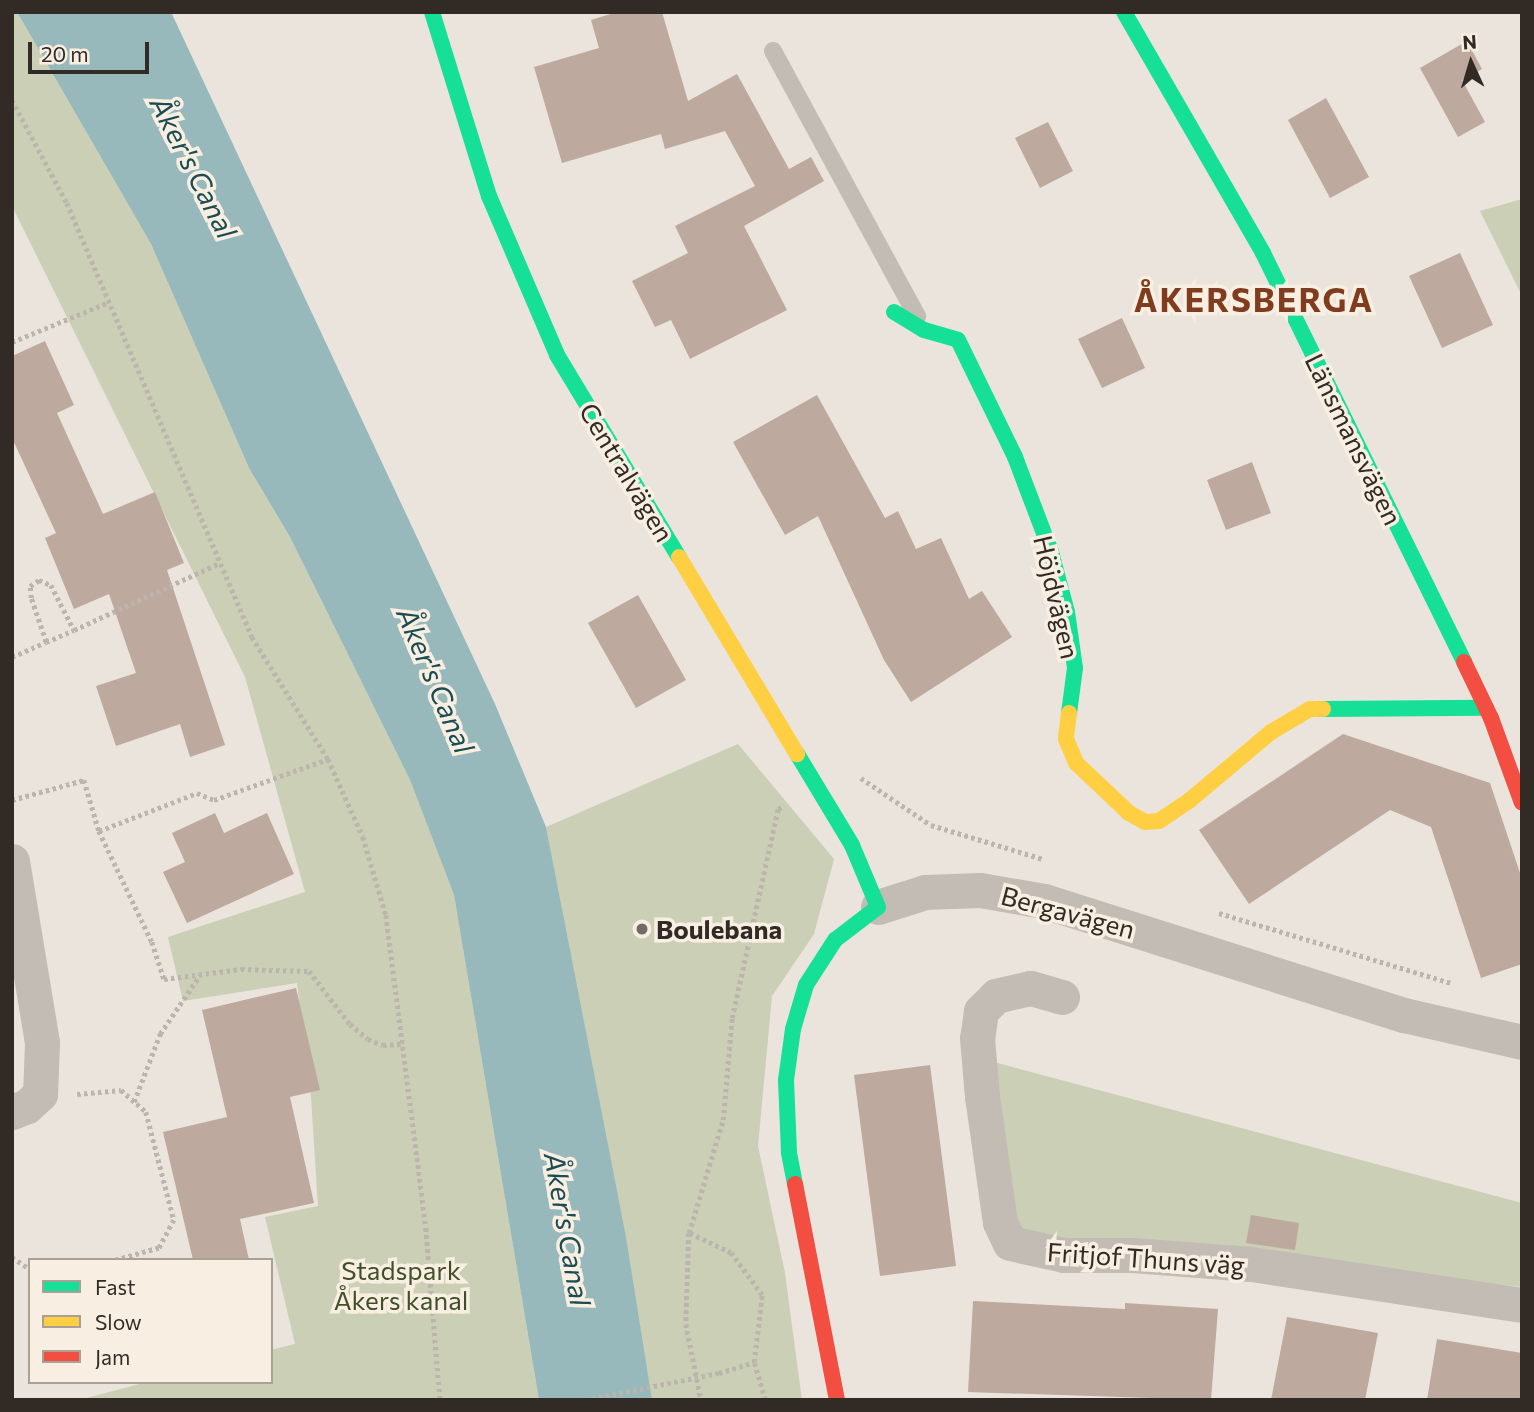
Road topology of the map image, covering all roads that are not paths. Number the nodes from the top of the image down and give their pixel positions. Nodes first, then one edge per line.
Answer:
1 (432, 12) edge
2 (1124, 12) edge
3 (773, 51) dead end
4 (894, 312) dead end
5 (924, 330) junction
6 (1486, 708) junction
7 (1522, 803) edge
8 (12, 861) edge
9 (878, 907) junction
10 (1062, 997) dead end
11 (1522, 1042) edge
12 (26, 1103) edge
13 (1522, 1306) edge
14 (837, 1400) edge

1 - 9 street, Centralvägen
2 - 6 street, Länsmansvägen
3 - 5 lane
4 - 5 street, Höjdvägen
5 - 6 street, Höjdvägen
6 - 7 street, Länsmansvägen
8 - 12 street
9 - 11 street, Bergavägen
9 - 14 street, Bergavägen
10 - 13 street, Fritjof Thuns väg

